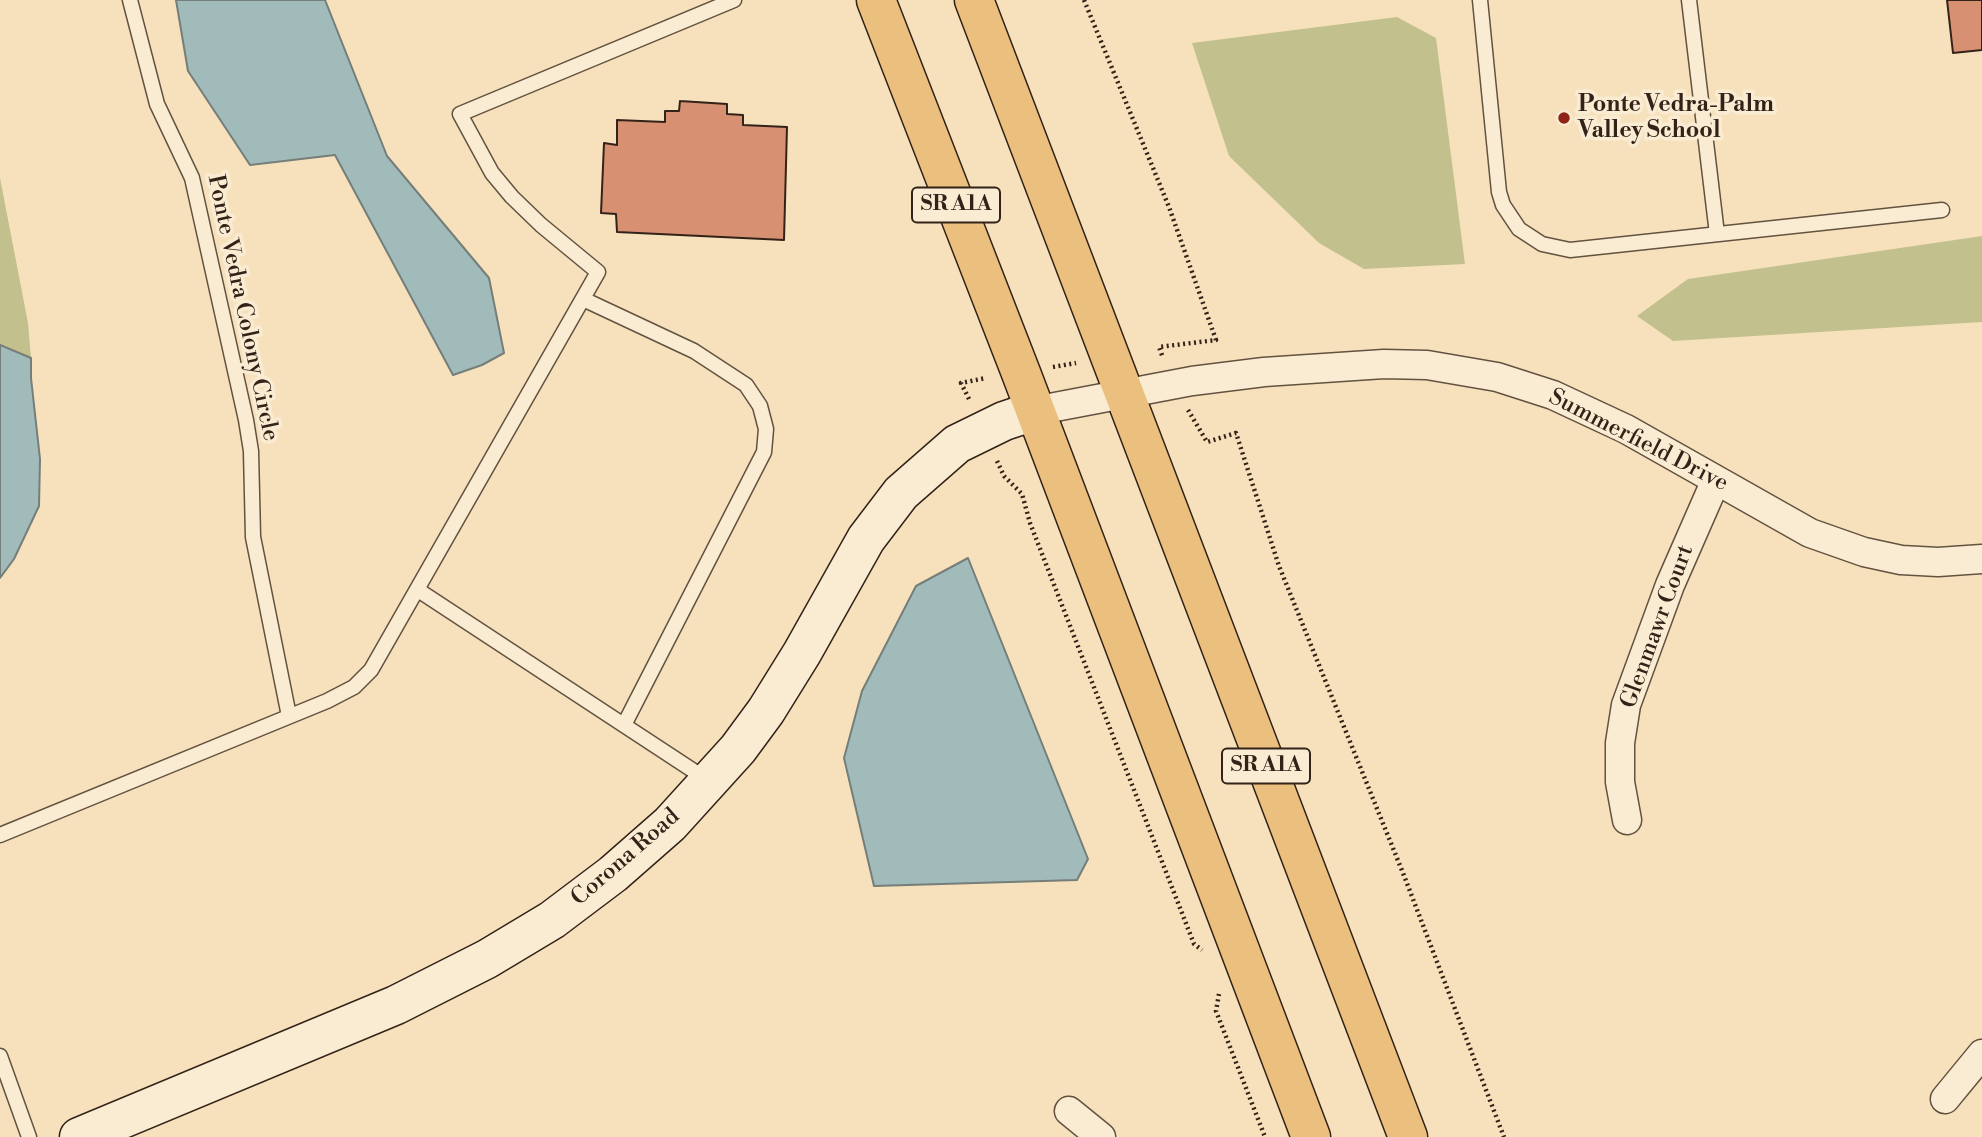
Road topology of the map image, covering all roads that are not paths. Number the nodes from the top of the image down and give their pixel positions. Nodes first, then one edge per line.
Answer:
1 (130, 0) edge
2 (734, 0) edge
3 (876, 0) edge
4 (974, 0) edge
5 (1480, 0) edge
6 (1689, 0) edge
7 (1942, 210) dead end
8 (1717, 234) junction
9 (583, 299) junction
10 (1124, 396) junction
11 (1034, 411) junction
12 (1716, 480) junction
13 (1982, 559) edge
14 (418, 590) junction
15 (289, 716) junction
16 (624, 725) junction
17 (710, 781) junction
18 (1627, 820) dead end
19 (0, 835) edge
20 (1982, 1054) edge
21 (0, 1056) edge
22 (1945, 1099) dead end
23 (1069, 1111) dead end
24 (29, 1137) edge
25 (79, 1137) edge
26 (1101, 1137) edge
27 (1311, 1137) edge
28 (1408, 1137) edge

1 - 15 lane, Ponte Vedra Colony Circle
2 - 9 lane
3 - 11 main road, SR A1A
4 - 10 main road, SR A1A
5 - 8 lane
6 - 8 lane
7 - 8 lane
9 - 14 lane
9 - 16 lane
10 - 11 street, Summerfield Drive
10 - 12 street, Summerfield Drive
10 - 28 main road, SR A1A
11 - 17 street, Corona Road
11 - 27 main road, SR A1A
12 - 13 street, Summerfield Drive
12 - 18 street, Glenmawr Court
14 - 15 lane
14 - 16 lane
15 - 19 lane
16 - 17 lane
17 - 25 street, Corona Road
20 - 22 street
21 - 24 lane
23 - 26 street

